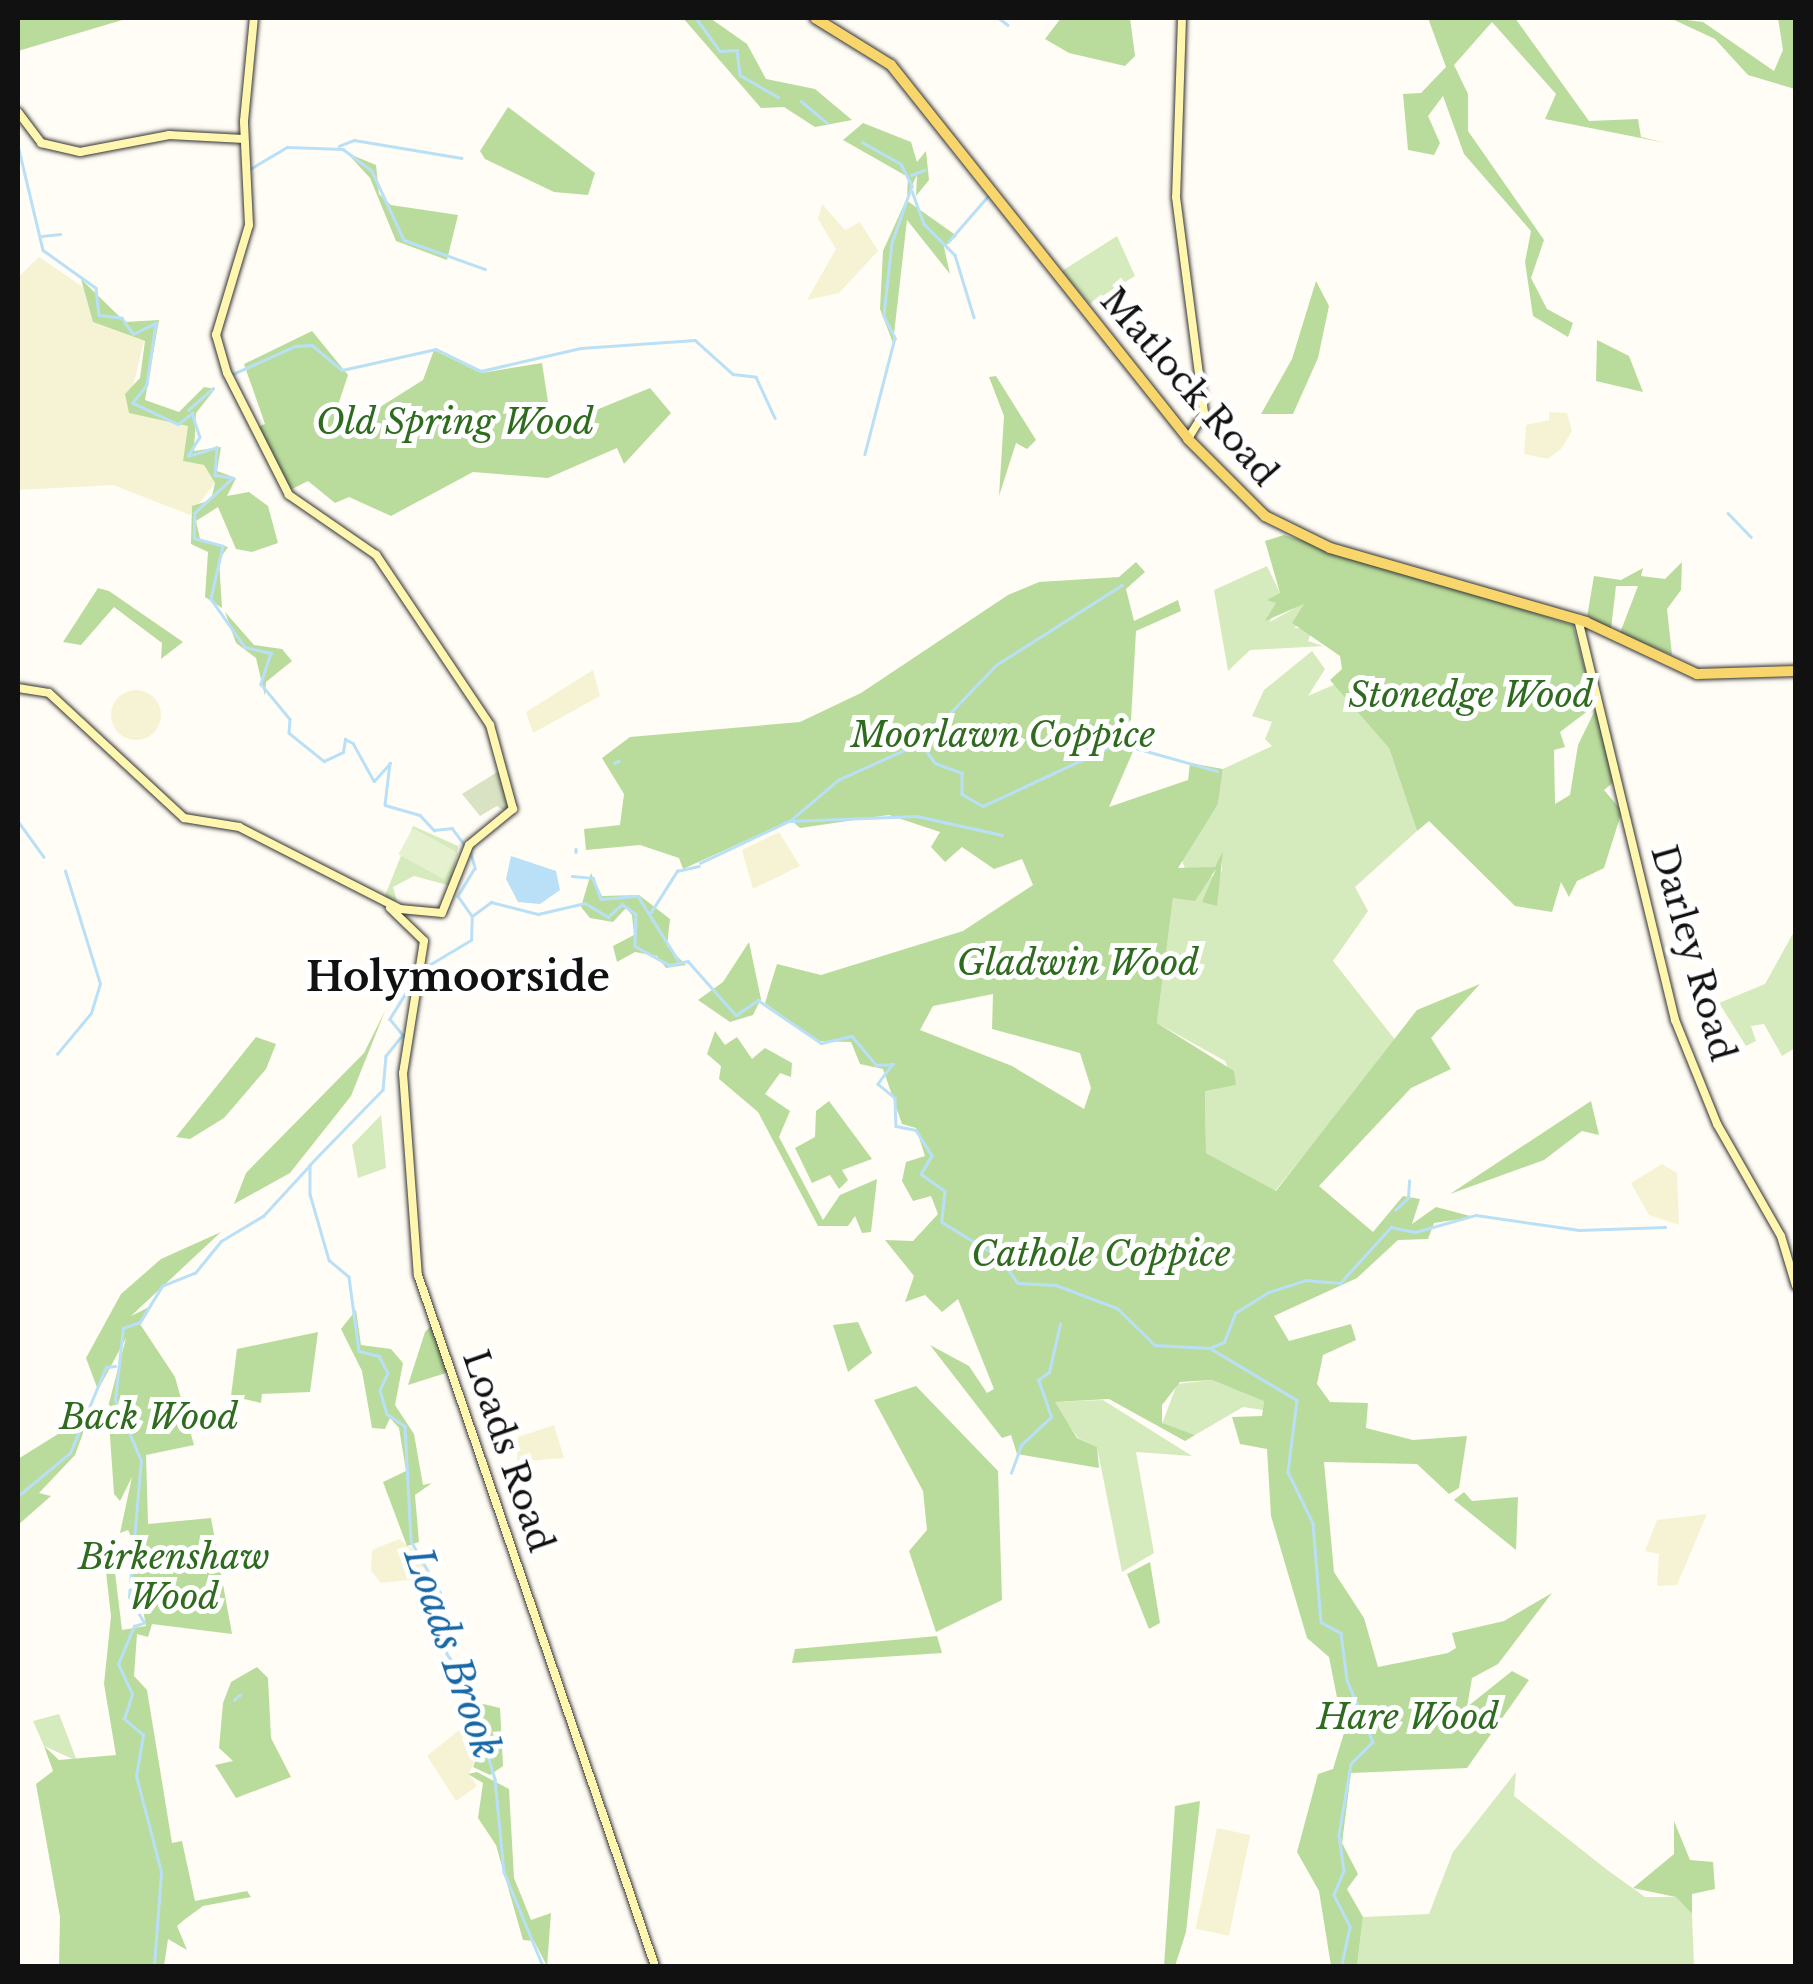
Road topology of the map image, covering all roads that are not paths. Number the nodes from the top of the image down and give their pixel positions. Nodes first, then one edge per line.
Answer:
1 (254, 18) edge
2 (815, 18) edge
3 (1182, 18) edge
4 (18, 112) edge
5 (244, 139) junction
6 (1188, 439) junction
7 (1578, 619) junction
8 (1796, 671) edge
9 (18, 688) edge
10 (384, 904) junction
11 (1796, 1286) edge
12 (655, 1965) edge

1 - 5 street
2 - 6 main road, Matlock Road
3 - 6 street
4 - 5 street
5 - 10 street
6 - 7 main road, Matlock Road
7 - 8 main road, Matlock Road
7 - 11 street, Darley Road
9 - 10 street
10 - 12 street, Loads Road

